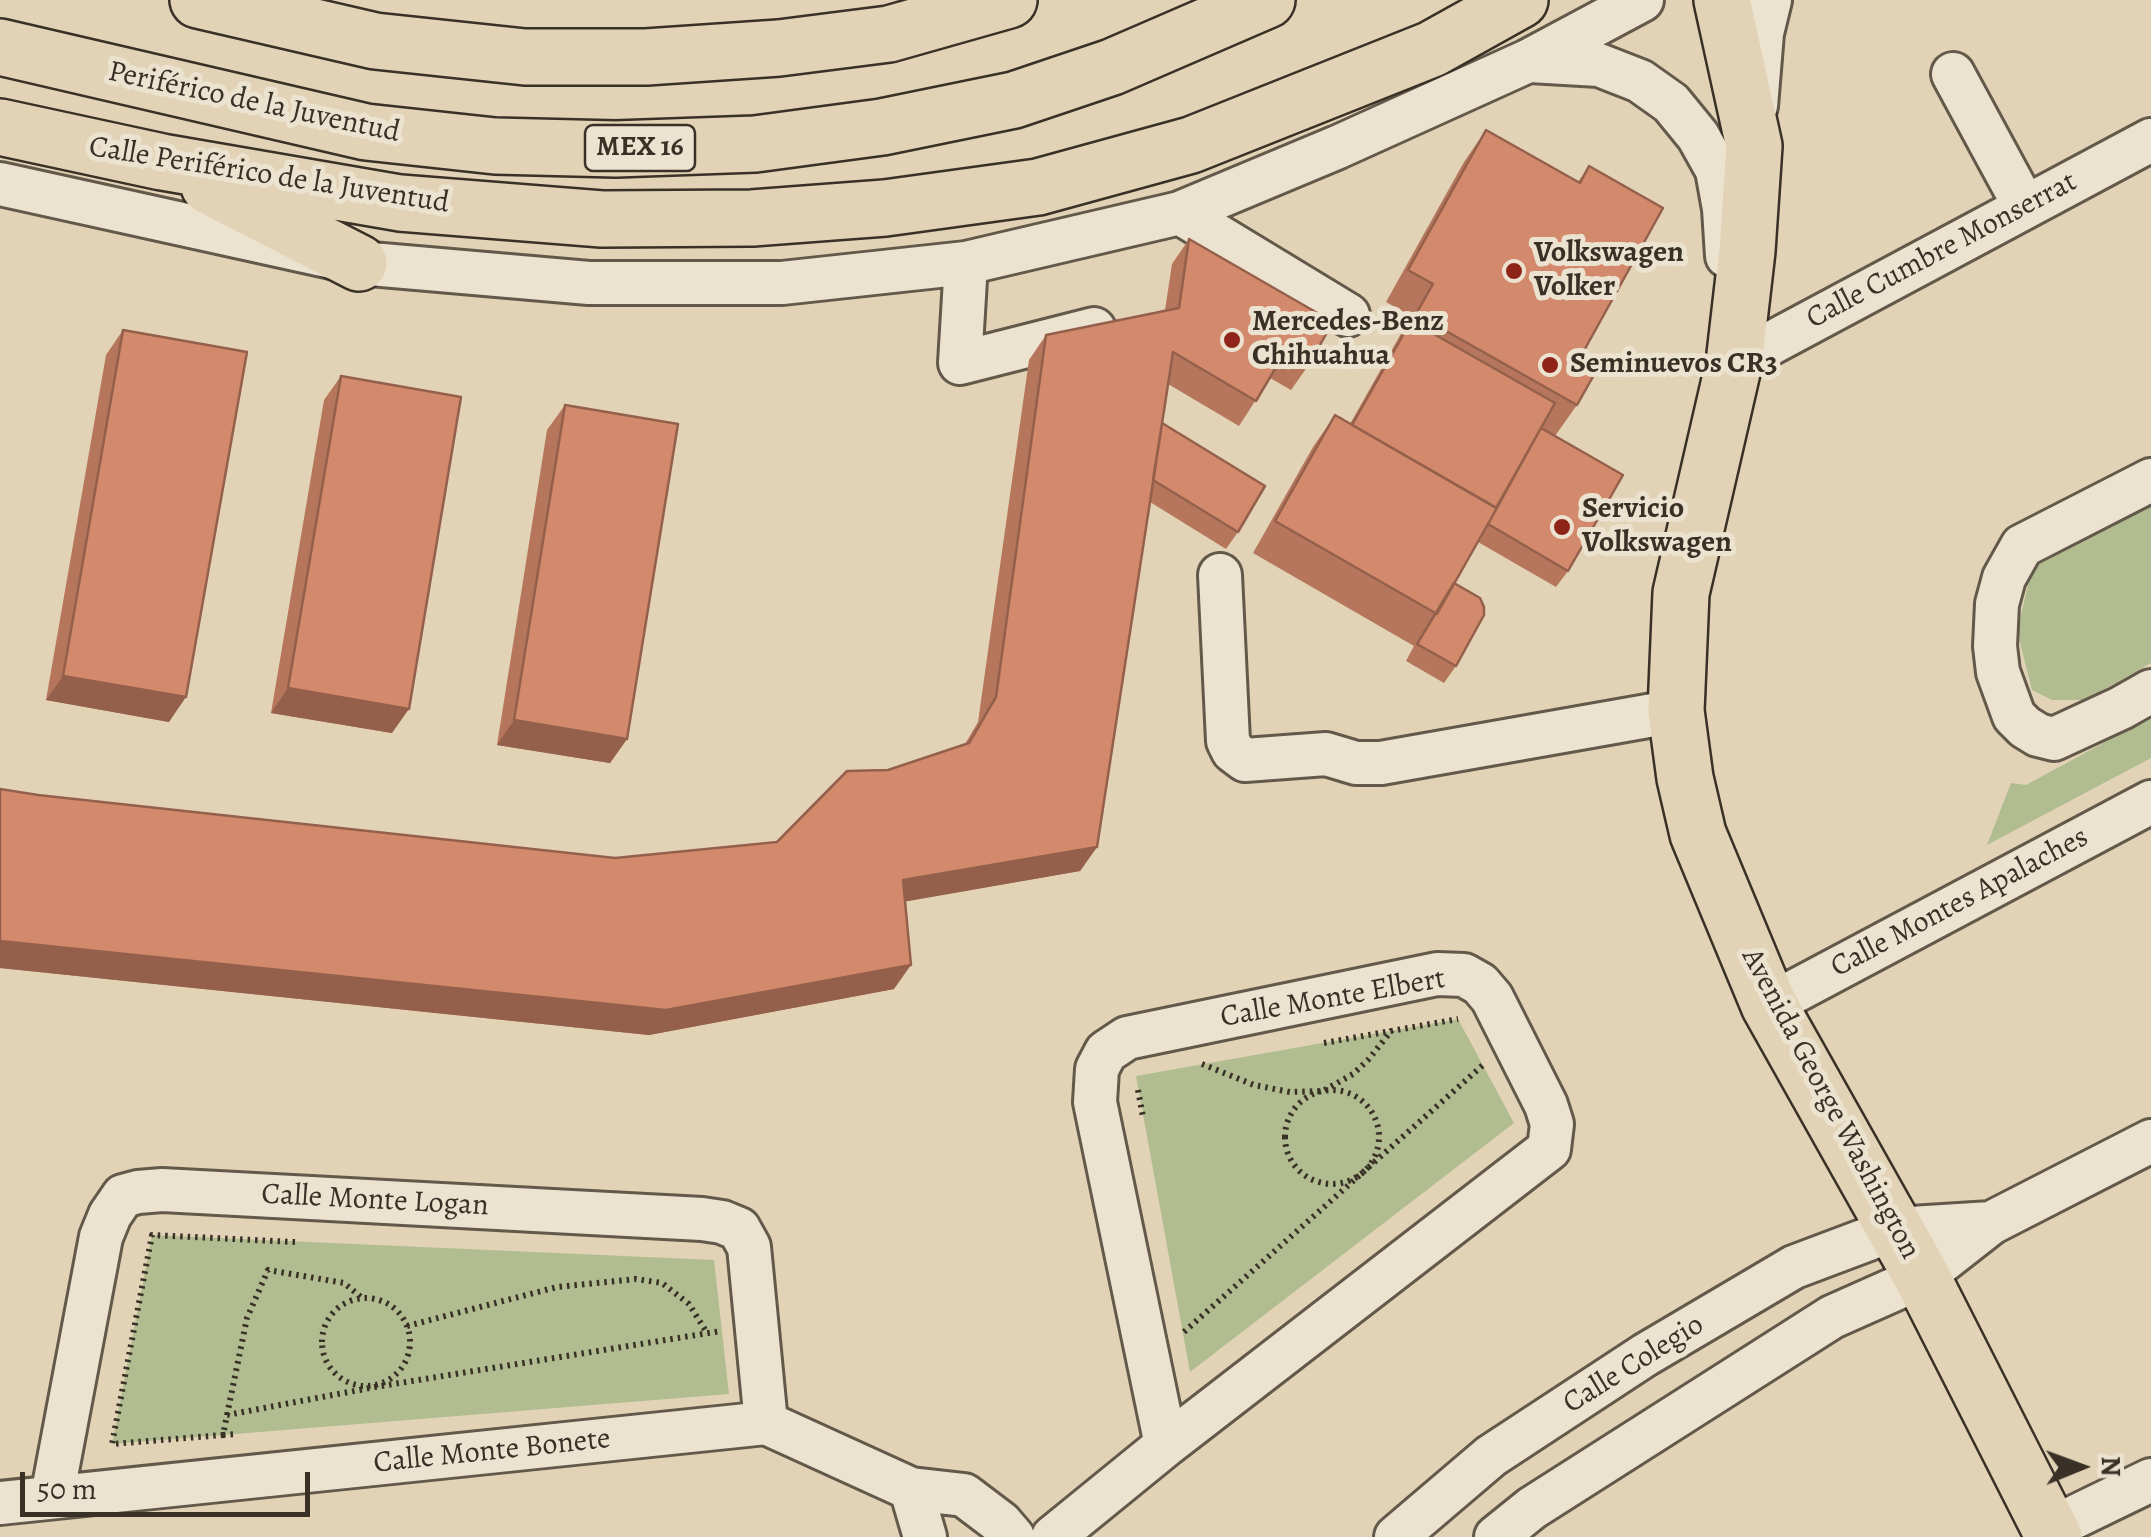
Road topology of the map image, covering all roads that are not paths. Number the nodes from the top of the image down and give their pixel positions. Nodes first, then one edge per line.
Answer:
1 (198, 0) edge
2 (1010, 0) edge
3 (1267, 0) edge
4 (1520, 0) edge
5 (1642, 0) edge
6 (1722, 0) edge
7 (1770, 0) edge
8 (0, 48) edge
9 (1528, 61) junction
10 (1953, 74) dead end
11 (0, 127) edge
12 (2151, 140) edge
13 (1754, 146) junction
14 (162, 162) junction
15 (0, 184) edge
16 (2025, 208) junction
17 (1180, 213) junction
18 (359, 263) junction
19 (966, 263) junction
20 (1348, 315) dead end
21 (1119, 323) edge
22 (1734, 363) junction
23 (2151, 480) edge
24 (1220, 575) dead end
25 (2151, 691) edge
26 (1676, 711) junction
27 (2151, 802) edge
28 (1769, 1004) junction
29 (2151, 1141) edge
30 (1991, 1223) junction
31 (1895, 1229) junction
32 (1922, 1276) junction
33 (766, 1423) junction
34 (1166, 1444) junction
35 (2151, 1480) edge
36 (911, 1488) junction
37 (52, 1497) junction
38 (0, 1503) edge
39 (2052, 1533) edge
40 (925, 1537) edge
41 (1012, 1537) edge
42 (1053, 1537) edge
43 (1396, 1537) edge
44 (1496, 1537) edge

1 - 2 main road
3 - 8 main road, Periférico de la Juventud / MEX 16
4 - 14 main road, Calle Periférico de la Juventud
5 - 9 street
6 - 13 main road, Avenida George Washington
7 - 13 street
9 - 17 street
9 - 22 street
10 - 16 street
11 - 14 main road, Calle Periférico de la Juventud
12 - 16 street, Calle Cumbre Monserrat
13 - 22 main road, Avenida George Washington
14 - 18 main road
15 - 18 street
16 - 22 street, Calle Cumbre Monserrat
17 - 19 street
17 - 20 street
18 - 19 street
19 - 21 street
22 - 26 main road, Avenida George Washington
23 - 25 street
24 - 26 street
26 - 28 main road, Avenida George Washington
27 - 28 street, Calle Montes Apalaches
28 - 31 main road, Avenida George Washington
29 - 30 street
30 - 31 street, Calle Colegio
30 - 32 street
31 - 32 main road, Avenida George Washington
31 - 43 street, Calle Colegio
32 - 39 main road, Avenida George Washington
32 - 44 street
33 - 36 street
33 - 37 street, Calle Monte Bonete
33 - 37 street, Calle Monte Logan
34 - 34 street, Calle Monte Elbert
34 - 42 street, Calle Monte Elbert
35 - 39 street
36 - 40 street
36 - 41 street
37 - 38 street, Calle Monte Bonete

